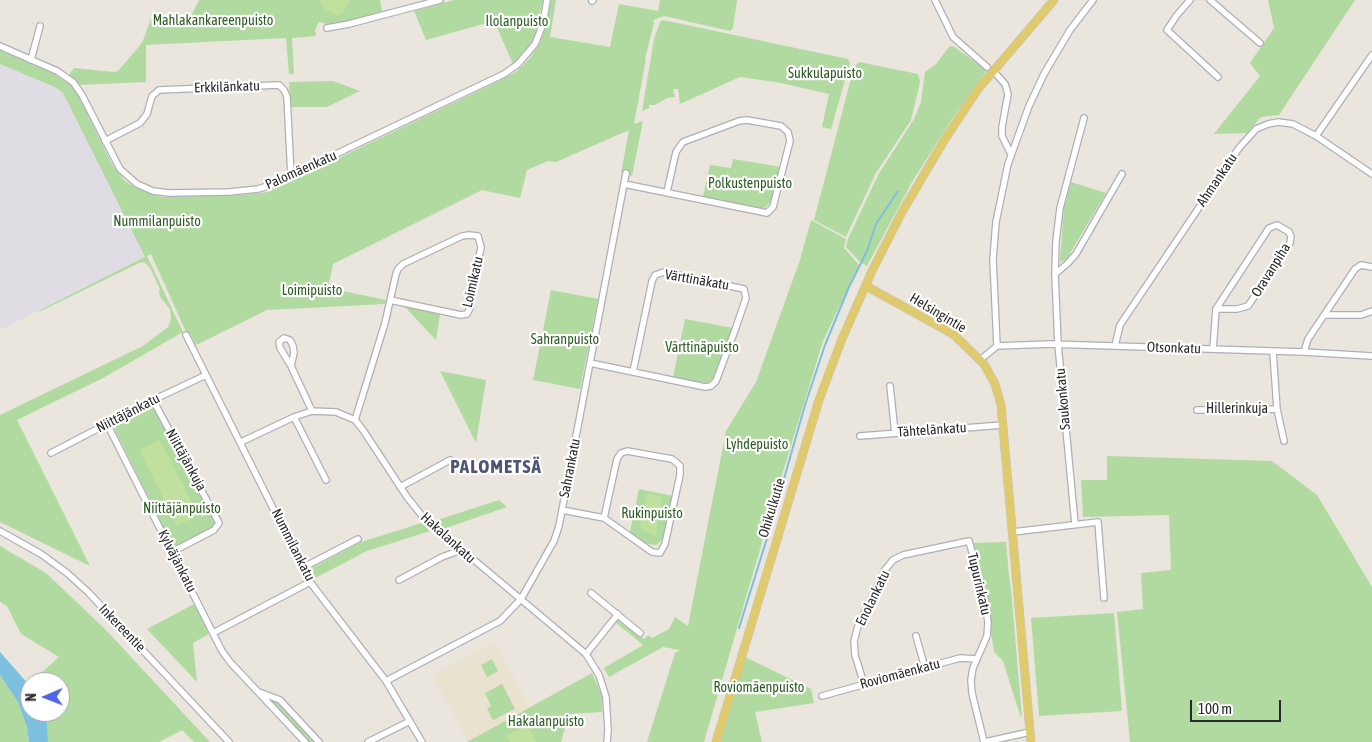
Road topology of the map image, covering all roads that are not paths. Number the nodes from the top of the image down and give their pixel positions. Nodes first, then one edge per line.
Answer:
1 (440, 0) edge
2 (547, 0) edge
3 (935, 0) edge
4 (1054, 0) edge
5 (1093, 0) edge
6 (1190, 0) edge
7 (1210, 0) edge
8 (420, 3) edge
9 (40, 26) dead end
10 (327, 28) dead end
11 (1260, 43) dead end
12 (0, 46) edge
13 (1372, 55) edge
14 (31, 60) junction
15 (987, 68) dead end
16 (997, 75) dead end
17 (1218, 77) dead end
18 (1084, 118) dead end
19 (1316, 136) junction
20 (105, 142) junction
21 (1011, 154) junction
22 (626, 174) dead end
23 (1122, 174) dead end
24 (1372, 174) edge
25 (291, 176) junction
26 (624, 184) junction
27 (667, 192) junction
28 (1372, 267) edge
29 (1055, 274) junction
30 (866, 286) junction
31 (390, 300) junction
32 (1216, 310) junction
33 (1372, 311) edge
34 (1324, 315) junction
35 (186, 335) dead end
36 (1058, 344) junction
37 (997, 346) junction
38 (1115, 346) junction
39 (1213, 350) junction
40 (1273, 352) junction
41 (1304, 352) junction
42 (1372, 356) edge
43 (980, 360) junction
44 (590, 363) junction
45 (291, 366) dead end
46 (633, 372) junction
47 (206, 375) junction
48 (890, 386) dead end
49 (153, 400) junction
50 (1277, 409) junction
51 (312, 410) junction
52 (1196, 410) dead end
53 (294, 417) junction
54 (355, 420) junction
55 (107, 424) junction
56 (1003, 425) junction
57 (894, 433) junction
58 (860, 436) dead end
59 (1284, 441) dead end
60 (241, 442) junction
61 (51, 453) dead end
62 (450, 460) dead end
63 (326, 480) dead end
64 (400, 487) junction
65 (562, 510) junction
66 (604, 518) junction
67 (1075, 524) junction
68 (0, 531) edge
69 (1013, 532) junction
70 (358, 539) dead end
71 (969, 541) joint
72 (461, 550) junction
73 (172, 552) junction
74 (304, 567) junction
75 (399, 580) dead end
76 (310, 582) junction
77 (591, 593) dead end
78 (1104, 598) dead end
79 (521, 599) junction
80 (618, 614) junction
81 (213, 633) junction
82 (640, 633) dead end
83 (916, 636) dead end
84 (586, 654) junction
85 (977, 659) junction
86 (925, 668) junction
87 (386, 681) junction
88 (864, 684) junction
89 (257, 692) junction
90 (822, 696) dead end
91 (410, 721) junction
92 (1030, 732) junction
93 (229, 742) edge
94 (305, 742) edge
95 (320, 742) edge
96 (368, 742) edge
97 (422, 742) edge
98 (607, 742) edge
99 (716, 742) edge
100 (985, 742) edge
101 (1031, 742) edge

1 - 8 street
2 - 25 street, Palomäenkatu
3 - 15 street
4 - 30 main road
5 - 21 street
6 - 17 street
7 - 11 street
8 - 10 street
9 - 14 street
12 - 14 street, Palomäenkatu
13 - 19 street
14 - 20 street, Palomäenkatu
16 - 21 street
18 - 29 street, Saukonkatu
19 - 24 street, Ahmankatu
19 - 38 street, Ahmankatu
20 - 25 street, Palomäenkatu
20 - 25 street, Erkkilänkatu
21 - 37 street
22 - 26 street, Sahrankatu
23 - 29 street
26 - 27 street
26 - 44 street, Sahrankatu
27 - 27 street
28 - 34 street
29 - 36 street, Saukonkatu
30 - 43 main road, Helsingintie
30 - 99 main road, Ohikulkutie
31 - 31 street, Loimikatu
31 - 54 street, Loimikatu
32 - 32 street, Oravanpiha
32 - 39 street, Oravanpiha
33 - 34 street
34 - 41 street
35 - 47 street, Nummilankatu
36 - 37 street, Otsonkatu
36 - 38 street, Otsonkatu
36 - 67 street, Saukonkatu
37 - 43 street
38 - 39 street, Otsonkatu
39 - 40 street, Otsonkatu
40 - 41 street, Otsonkatu
40 - 50 street, Hillerinkuja
41 - 42 street, Otsonkatu
43 - 56 main road, Helsingintie
44 - 46 street, Värttinäkatu
44 - 65 street, Sahrankatu
45 - 51 street
46 - 46 street, Värttinäkatu
47 - 49 street, Niittäjänkatu
47 - 60 street, Nummilankatu
48 - 57 street
49 - 55 street, Niittäjänkatu
49 - 73 street, Niittäjänkuja
50 - 52 street, Hillerinkuja
50 - 59 street, Hillerinkuja
51 - 53 street
51 - 54 street
53 - 60 street
53 - 63 street
54 - 64 street, Hakalankatu
55 - 61 street, Niittäjänkatu
55 - 73 street, Kylväjänkatu
56 - 57 street, Tähtelänkatu
56 - 69 main road, Helsingintie
57 - 58 street, Tähtelänkatu
60 - 74 street, Nummilankatu
62 - 64 street
64 - 72 street, Hakalankatu
65 - 66 street
65 - 79 street, Sahrankatu
66 - 66 street
67 - 69 street
67 - 78 street
68 - 93 street, Inkereentie
69 - 92 main road, Helsingintie
70 - 74 street
71 - 85 street, Tupurinkatu
71 - 88 street, Enolankatu
72 - 75 street
72 - 79 street, Hakalankatu
73 - 81 street, Kylväjänkatu
74 - 76 street, Nummilankatu
76 - 81 street
76 - 87 street, Nummilankatu
77 - 80 street
79 - 84 street, Hakalankatu
79 - 87 street, Sahrankatu
80 - 82 street
80 - 84 street
81 - 89 street, Kylväjänkatu
83 - 86 street
84 - 98 street, Hakalankatu
85 - 86 street, Roviomäenkatu
85 - 100 street, Tupurinkatu
86 - 88 street, Roviomäenkatu
87 - 91 street, Nummilankatu
88 - 90 street, Roviomäenkatu
89 - 94 street, Kylväjänkatu
89 - 95 street, Kylväjänkatu
91 - 96 street
91 - 97 street, Nummilankatu
92 - 100 street
92 - 101 main road, Helsingintie

